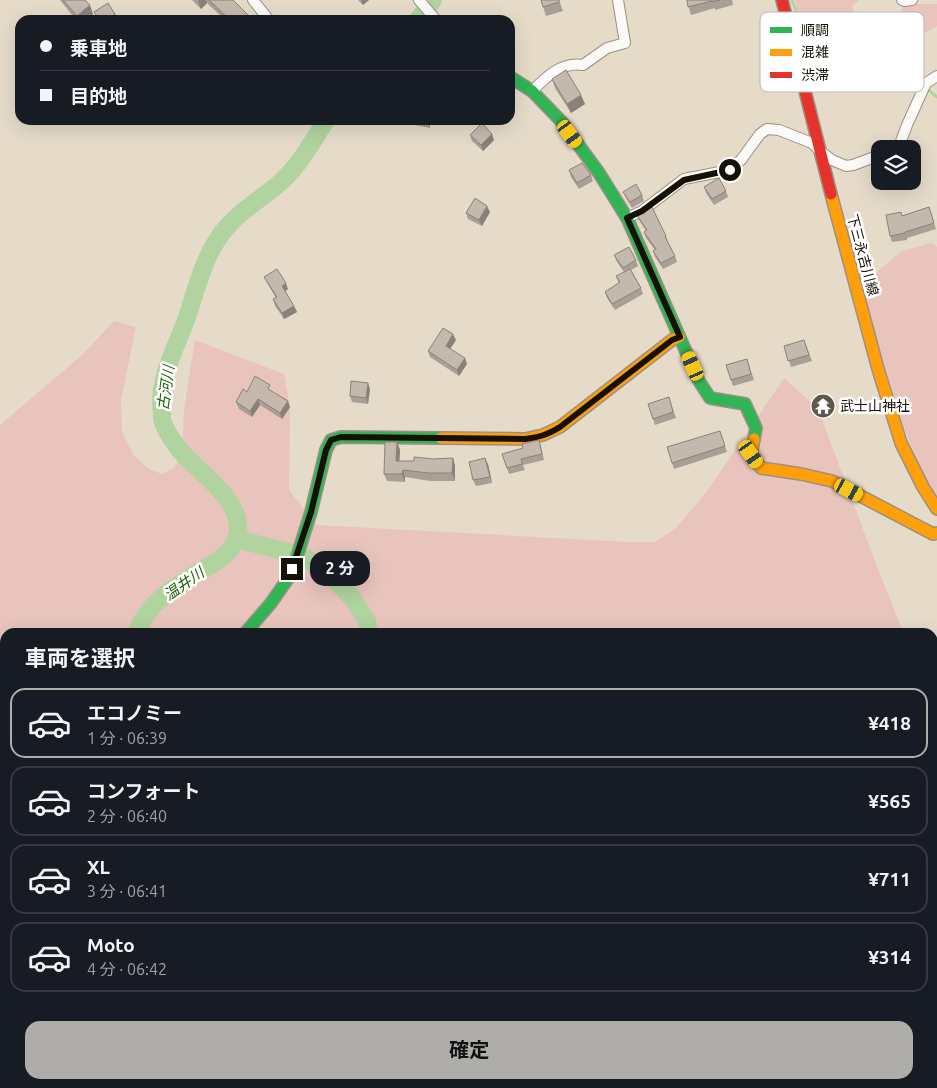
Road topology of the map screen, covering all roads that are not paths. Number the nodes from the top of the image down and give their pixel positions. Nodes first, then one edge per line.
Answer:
1 (253, 0) edge
2 (419, 0) edge
3 (618, 0) edge
4 (902, 0) edge
5 (912, 0) edge
6 (265, 15) edge
7 (432, 15) edge
8 (937, 76) edge
9 (515, 80) edge
10 (924, 86) edge
11 (532, 91) junction
12 (805, 92) edge
13 (921, 92) edge
14 (902, 140) edge
15 (820, 151) junction
16 (871, 159) edge
17 (627, 218) junction
18 (680, 337) junction
19 (937, 509) edge
20 (937, 533) edge
21 (249, 628) edge

1 - 6 street
2 - 7 street
3 - 11 street
4 - 5 street
8 - 10 street
9 - 11 street
11 - 17 street
12 - 15 street, 下三永吉川線
13 - 14 street
15 - 16 street
15 - 17 street
15 - 19 street, 下三永吉川線
17 - 18 street
18 - 20 street
18 - 21 street

